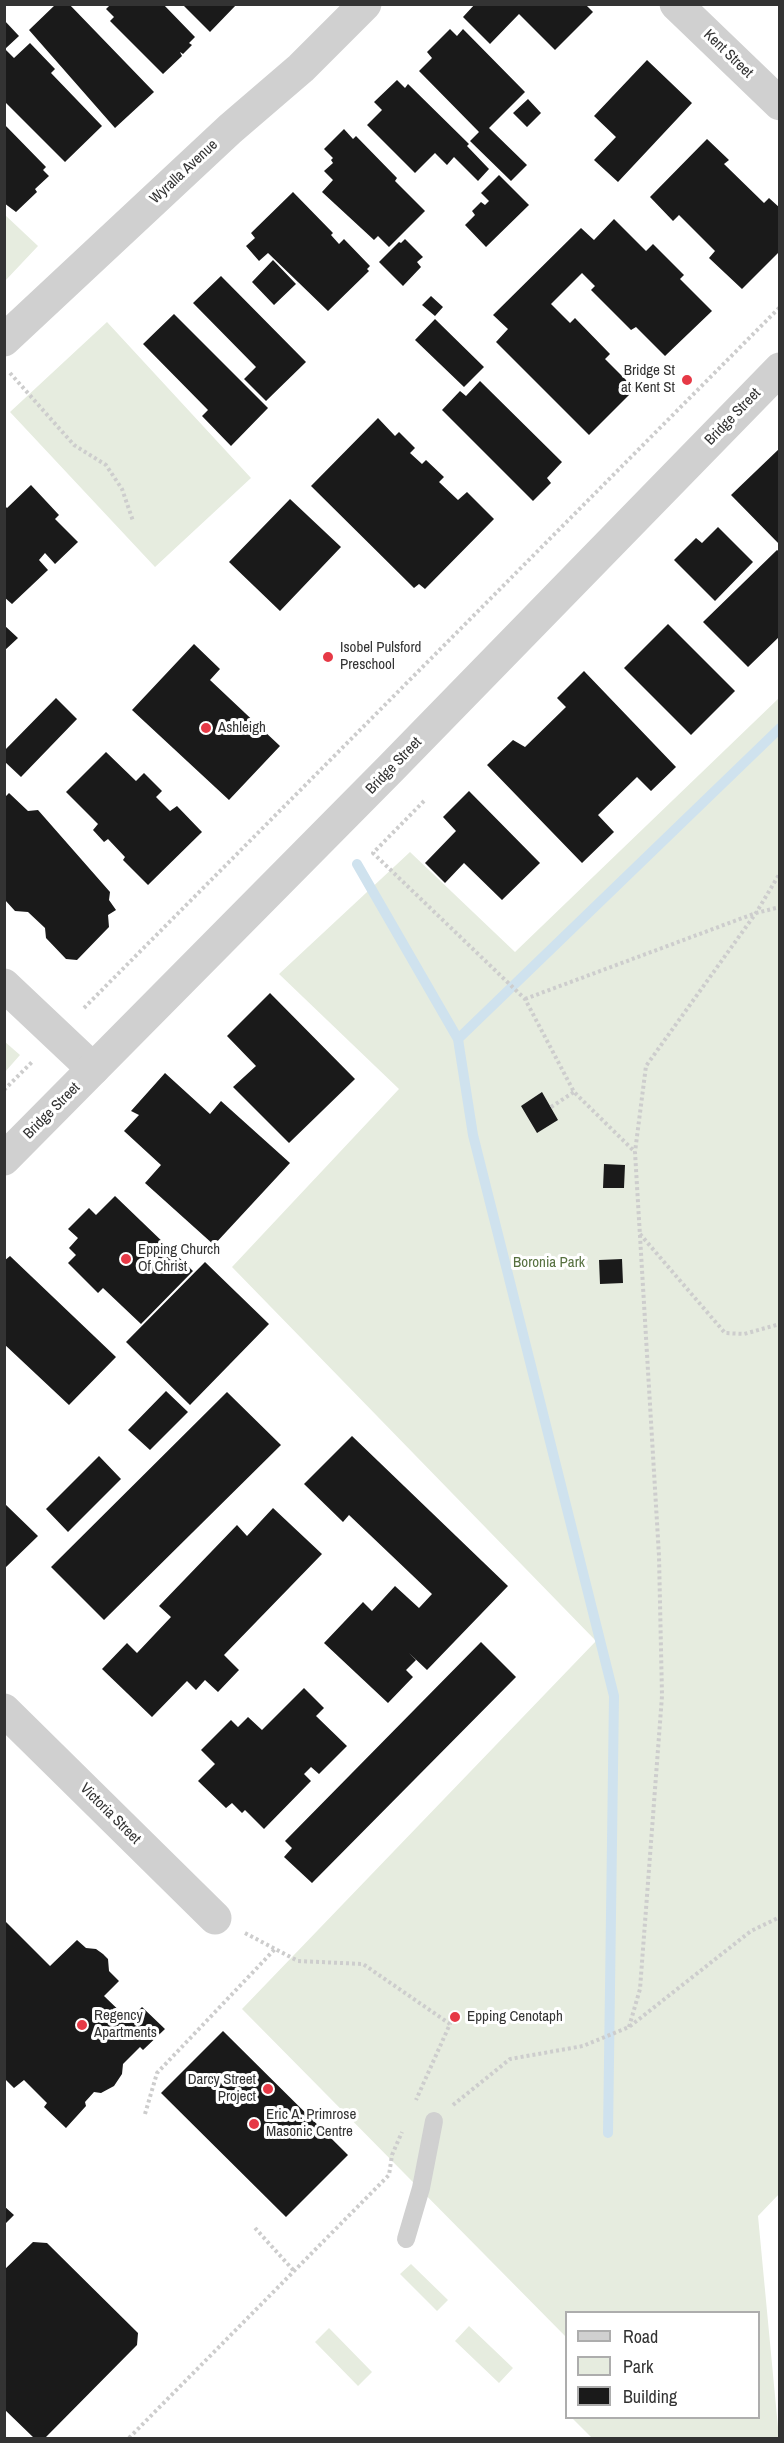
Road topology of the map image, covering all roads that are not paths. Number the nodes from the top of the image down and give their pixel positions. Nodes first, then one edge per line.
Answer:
1 (365, 4) edge
2 (676, 4) edge
3 (780, 104) edge
4 (4, 340) edge
5 (780, 369) edge
6 (4, 985) edge
7 (93, 1069) junction
8 (4, 1159) edge
9 (4, 1710) edge
10 (215, 1918) road end
11 (434, 2121) road end
12 (406, 2239) dead end

1 - 4 street, Wyralla Avenue
2 - 3 street, Kent Street
5 - 7 street, Bridge Street
6 - 7 street
7 - 8 street, Bridge Street
9 - 10 street, Victoria Street
11 - 12 lane

